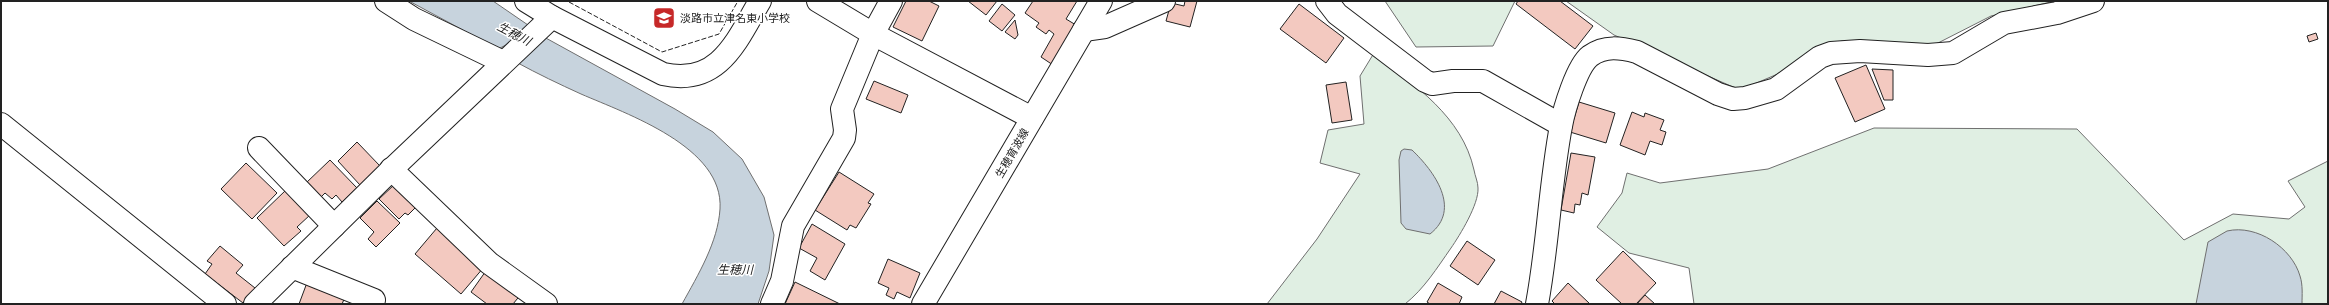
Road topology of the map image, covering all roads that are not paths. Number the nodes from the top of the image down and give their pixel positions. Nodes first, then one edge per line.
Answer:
1 (386, 1) edge
2 (526, 1) edge
3 (760, 1) edge
4 (818, 1) edge
5 (891, 1) edge
6 (1101, 1) edge
7 (1164, 1) edge
8 (1327, 1) edge
9 (2093, 1) edge
10 (546, 23) junction
11 (1084, 30) junction
12 (873, 34) junction
13 (504, 60) junction
14 (1032, 118) junction
15 (1, 124) edge
16 (1561, 124) junction
17 (259, 148) dead end
18 (391, 169) junction
19 (334, 226) junction
20 (292, 267) junction
21 (374, 300) dead end
22 (226, 304) edge
23 (255, 304) edge
24 (546, 304) edge
25 (772, 304) edge
26 (923, 304) edge
27 (1537, 304) edge

1 - 13 street
2 - 10 street
3 - 10 street
4 - 12 street
5 - 12 street
6 - 11 street, 生穂育波線
7 - 11 street
8 - 16 street
9 - 16 street
10 - 13 street
11 - 14 street, 生穂育波線
12 - 14 street
12 - 25 street
13 - 18 street
14 - 26 street, 生穂育波線
15 - 22 street
16 - 27 street
17 - 19 street
18 - 19 street
18 - 24 street
19 - 20 street
20 - 21 street
20 - 23 street

